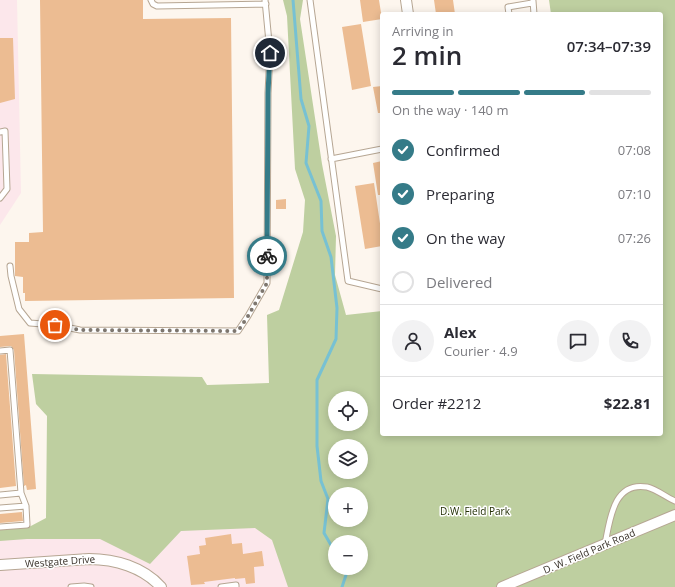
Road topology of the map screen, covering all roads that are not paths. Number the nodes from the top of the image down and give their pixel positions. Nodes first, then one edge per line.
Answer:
1 (151, 0) edge
2 (310, 0) edge
3 (406, 0) edge
4 (533, 1) edge
5 (266, 2) edge
6 (408, 12) edge
7 (509, 12) edge
8 (534, 12) edge
9 (0, 132) edge
10 (380, 149) edge
11 (331, 159) junction
12 (0, 198) edge
13 (10, 266) dead end
14 (380, 289) edge
15 (0, 351) edge
16 (21, 493) junction
17 (0, 495) edge
18 (675, 501) edge
19 (26, 506) junction
20 (0, 508) edge
21 (675, 515) edge
22 (0, 527) edge
23 (604, 545) junction
24 (0, 566) edge
25 (72, 587) edge
26 (91, 587) edge
27 (161, 587) edge
28 (221, 587) edge
29 (236, 587) edge
30 (502, 587) edge

1 - 5 lane
2 - 11 lane
3 - 6 street
4 - 7 lane
4 - 8 lane
5 - 13 lane
9 - 12 lane
10 - 11 lane
11 - 14 lane
15 - 16 lane
16 - 17 lane
16 - 19 lane
18 - 23 lane
19 - 20 lane
19 - 22 lane
21 - 23 street, D. W. Field Park Road
23 - 30 street, D. W. Field Park Road
24 - 27 street, Westgate Drive
25 - 26 lane
28 - 29 lane

